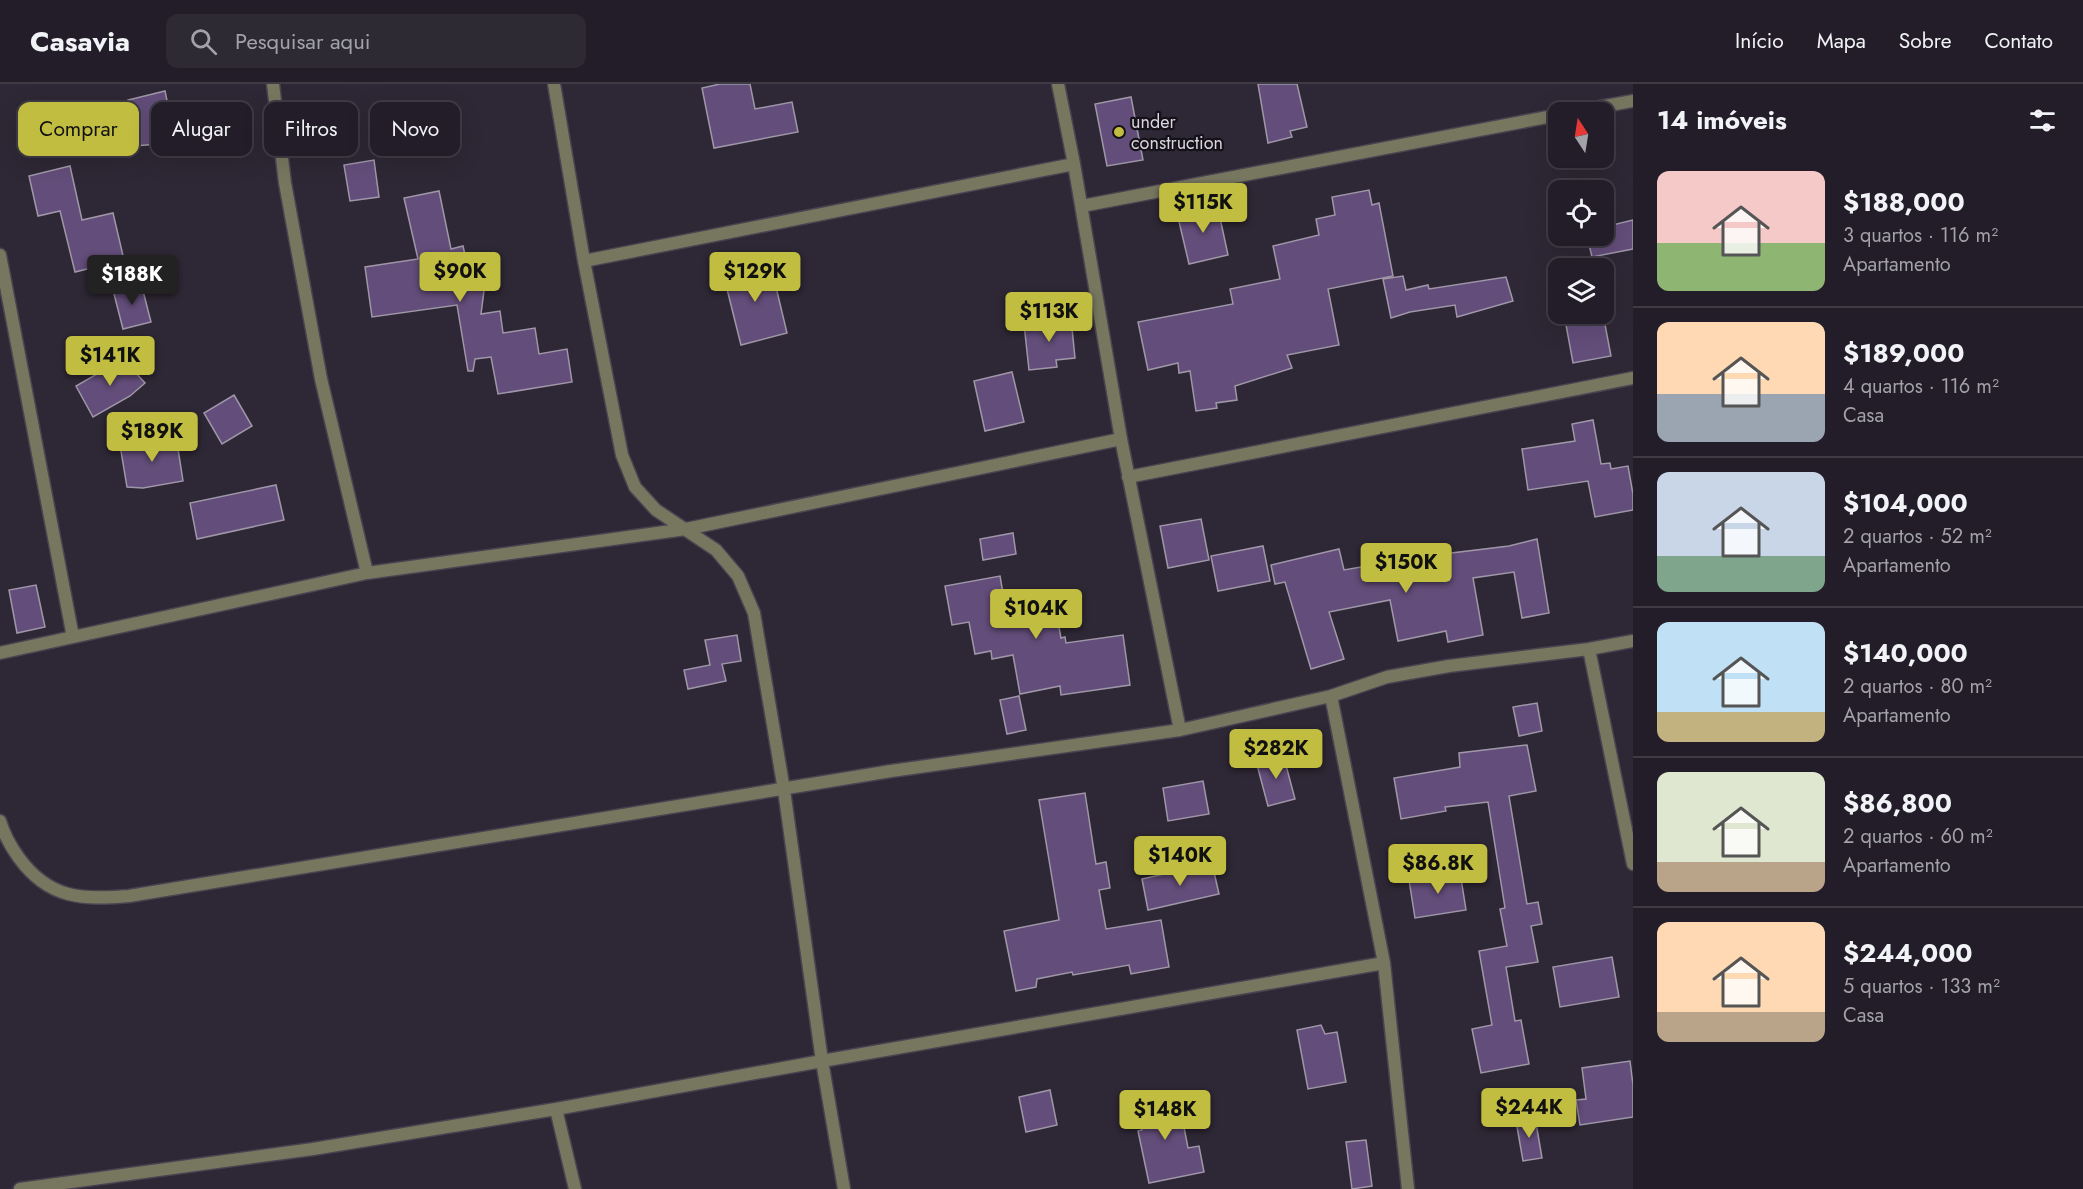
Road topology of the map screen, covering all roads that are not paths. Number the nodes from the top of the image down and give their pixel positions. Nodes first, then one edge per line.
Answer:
1 (273, 84) edge
2 (554, 84) edge
3 (1058, 84) edge
4 (1633, 101) edge
5 (1614, 104) edge
6 (1548, 117) edge
7 (1074, 164) junction
8 (1082, 206) junction
9 (0, 255) edge
10 (584, 261) junction
11 (1633, 378) edge
12 (1121, 439) junction
13 (1128, 477) junction
14 (686, 529) junction
15 (367, 573) junction
16 (73, 637) junction
17 (1633, 641) edge
18 (1588, 650) junction
19 (0, 653) edge
20 (1331, 696) junction
21 (1180, 730) junction
22 (784, 790) junction
23 (0, 821) edge
24 (1633, 864) edge
25 (1384, 963) junction
26 (822, 1061) junction
27 (556, 1110) junction
28 (20, 1189) edge
29 (575, 1189) edge
30 (844, 1189) edge
31 (1408, 1189) edge

1 - 15 street
2 - 10 street
3 - 7 street
4 - 5 street
6 - 8 street
7 - 8 street
7 - 10 street
8 - 12 street
9 - 16 street
10 - 14 street
11 - 13 street
12 - 13 street
12 - 14 street
13 - 21 street
14 - 15 street
14 - 22 street
15 - 16 street
16 - 19 street
17 - 18 street
18 - 20 street
18 - 24 street
20 - 21 street
20 - 25 street
21 - 22 street
22 - 23 street
22 - 26 street
25 - 26 street
25 - 31 street
26 - 27 street
26 - 30 street
27 - 28 street
27 - 29 street

